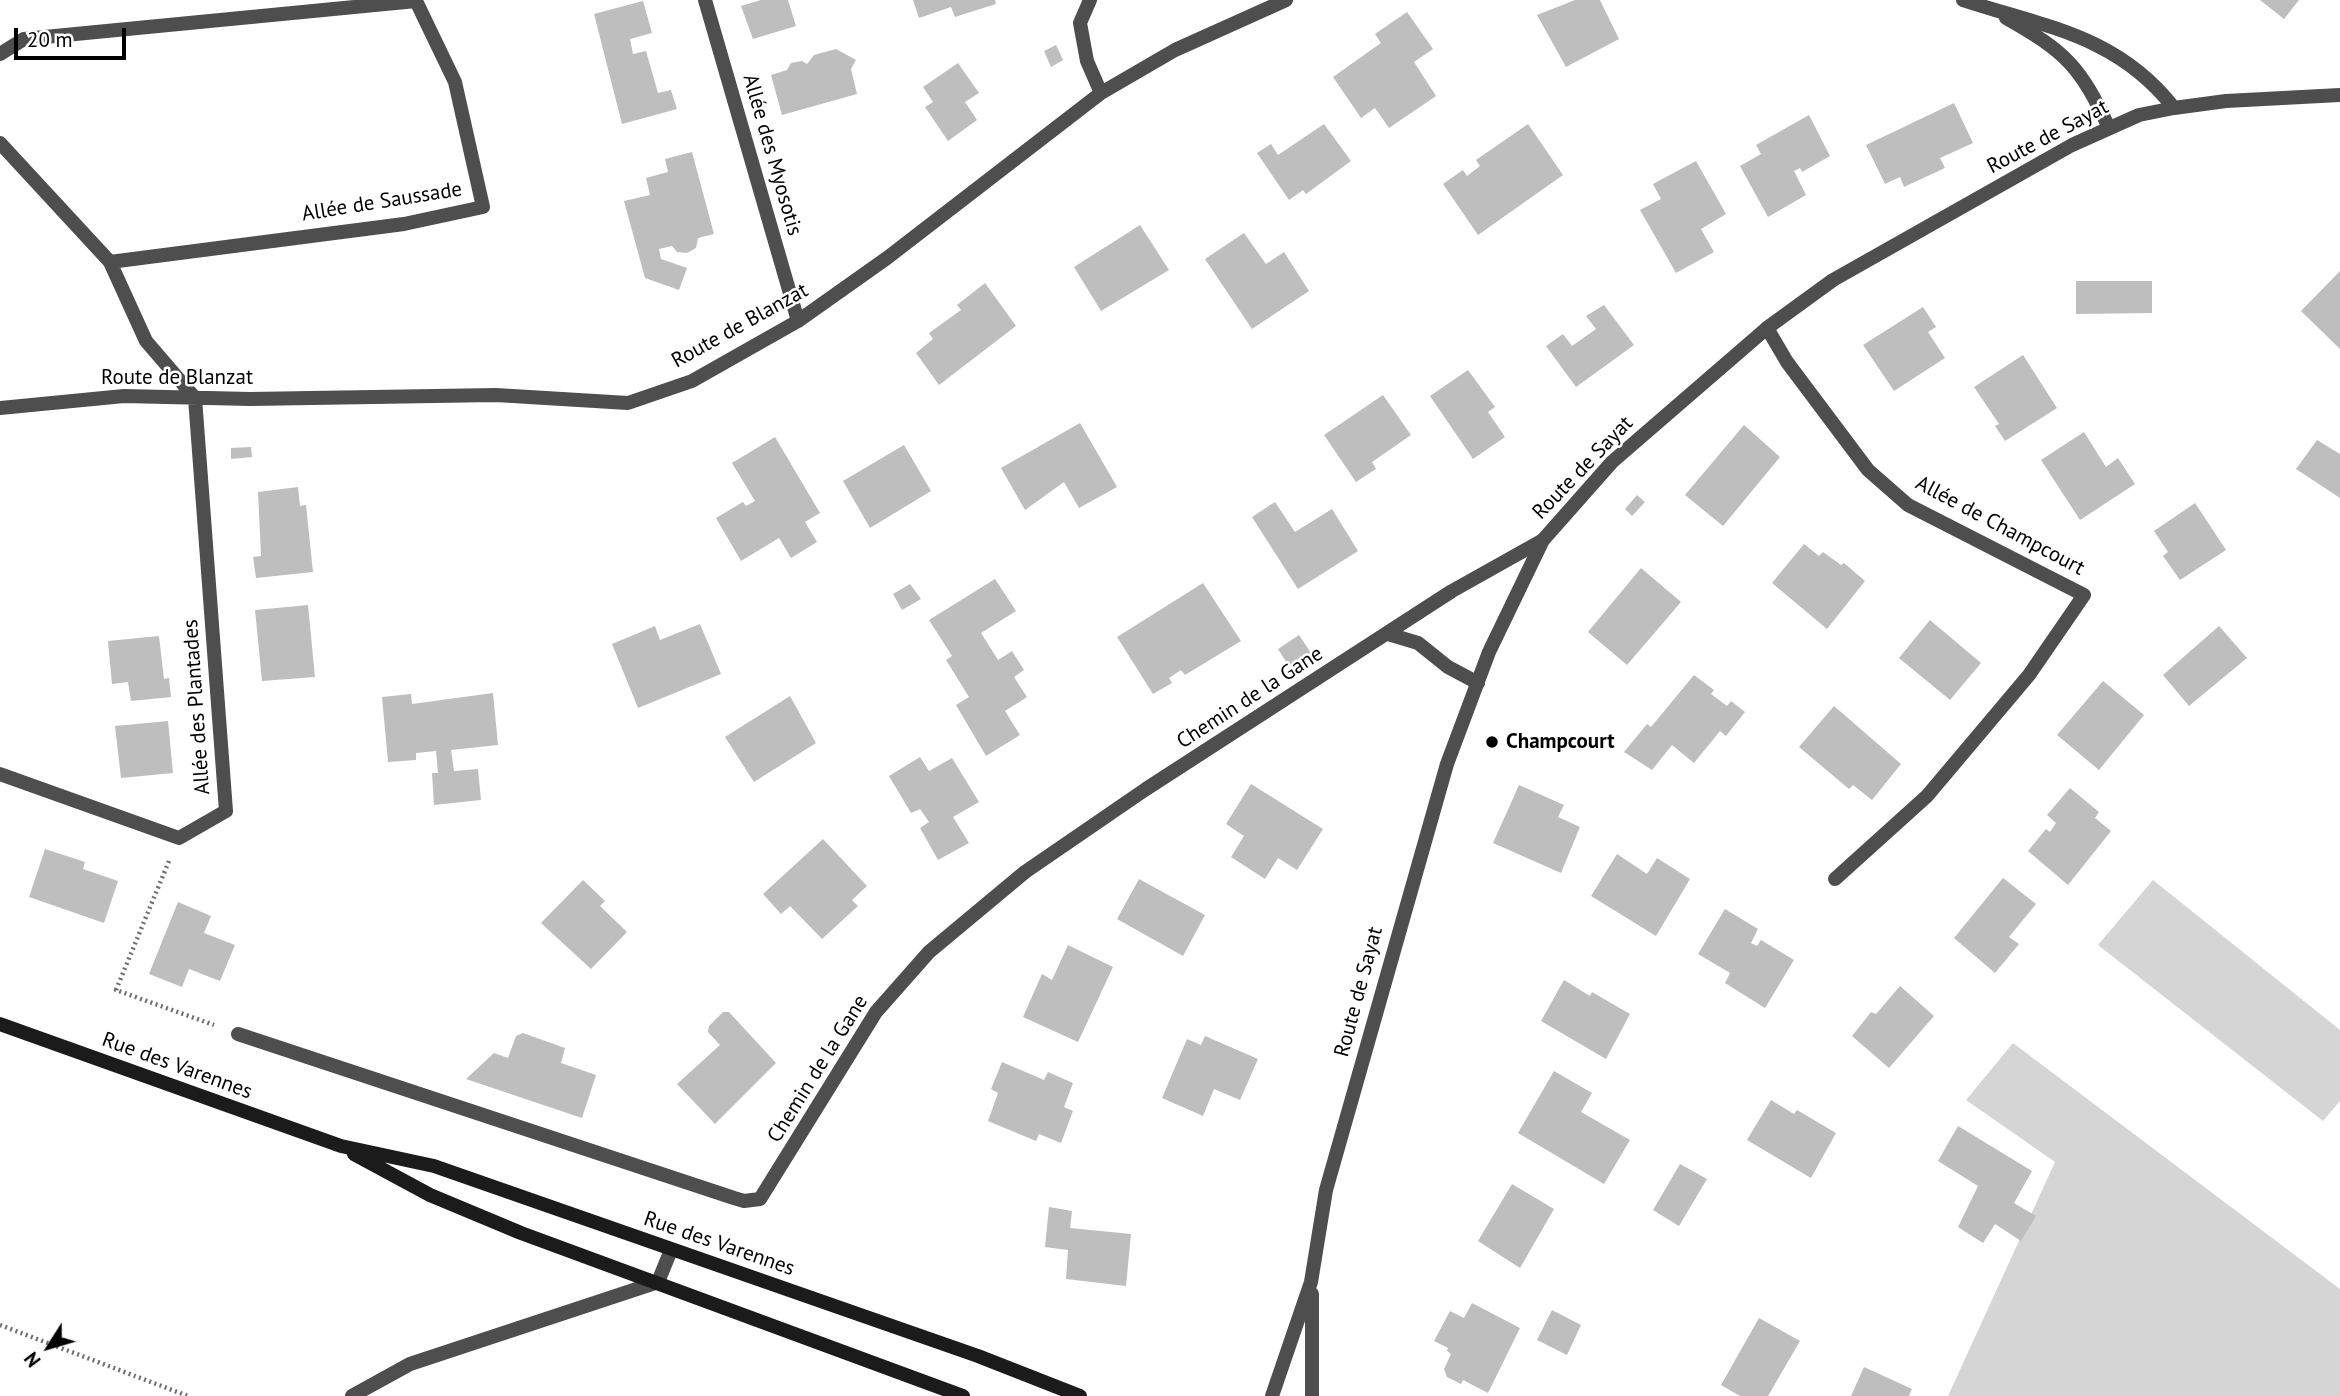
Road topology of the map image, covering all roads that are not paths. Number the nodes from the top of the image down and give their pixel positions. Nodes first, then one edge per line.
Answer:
1 (705, 0) edge
2 (1090, 0) edge
3 (1286, 0) edge
4 (1963, 0) edge
5 (1989, 9) junction
6 (0, 54) edge
7 (1101, 93) junction
8 (2340, 95) edge
9 (2174, 108) junction
10 (2109, 128) junction
11 (0, 143) edge
12 (110, 262) junction
13 (798, 321) junction
14 (1767, 328) junction
15 (195, 398) junction
16 (0, 408) edge
17 (1543, 540) junction
18 (1388, 634) junction
19 (1478, 682) junction
20 (0, 774) edge
21 (1835, 878) dead end
22 (0, 1024) edge
23 (238, 1034) road end
24 (341, 1146) junction
25 (671, 1250) junction
26 (658, 1282) junction
27 (1311, 1282) junction
28 (352, 1396) edge
29 (963, 1396) edge
30 (1080, 1396) edge
31 (1272, 1396) edge
32 (1312, 1396) edge

1 - 13 street, Allée des Myosotis
2 - 7 street
3 - 7 street, Route de Blanzat
4 - 5 street
5 - 9 street
5 - 10 street
6 - 12 street, Allée de Saussade
7 - 13 street, Route de Blanzat
8 - 9 street, Route de Sayat
9 - 10 street, Route de Sayat
10 - 14 street, Route de Sayat
11 - 12 street
12 - 15 street
13 - 15 street, Route de Blanzat
14 - 17 street, Route de Sayat
14 - 21 street, Allée de Champcourt
15 - 16 street, Route de Blanzat
15 - 20 street, Allée des Plantades
17 - 18 street, Chemin de la Gane
17 - 19 street, Route de Sayat
18 - 19 street
18 - 23 street, Chemin de la Gane
19 - 27 street, Route de Sayat
22 - 24 main road, Rue des Varennes
24 - 25 main road, Rue des Varennes
24 - 26 main road, Rue des Varennes
25 - 26 street
25 - 30 main road, Rue des Varennes
26 - 28 street
26 - 29 main road, Rue des Varennes
27 - 31 street, Route de Sayat
27 - 32 street, Route de Sayat

